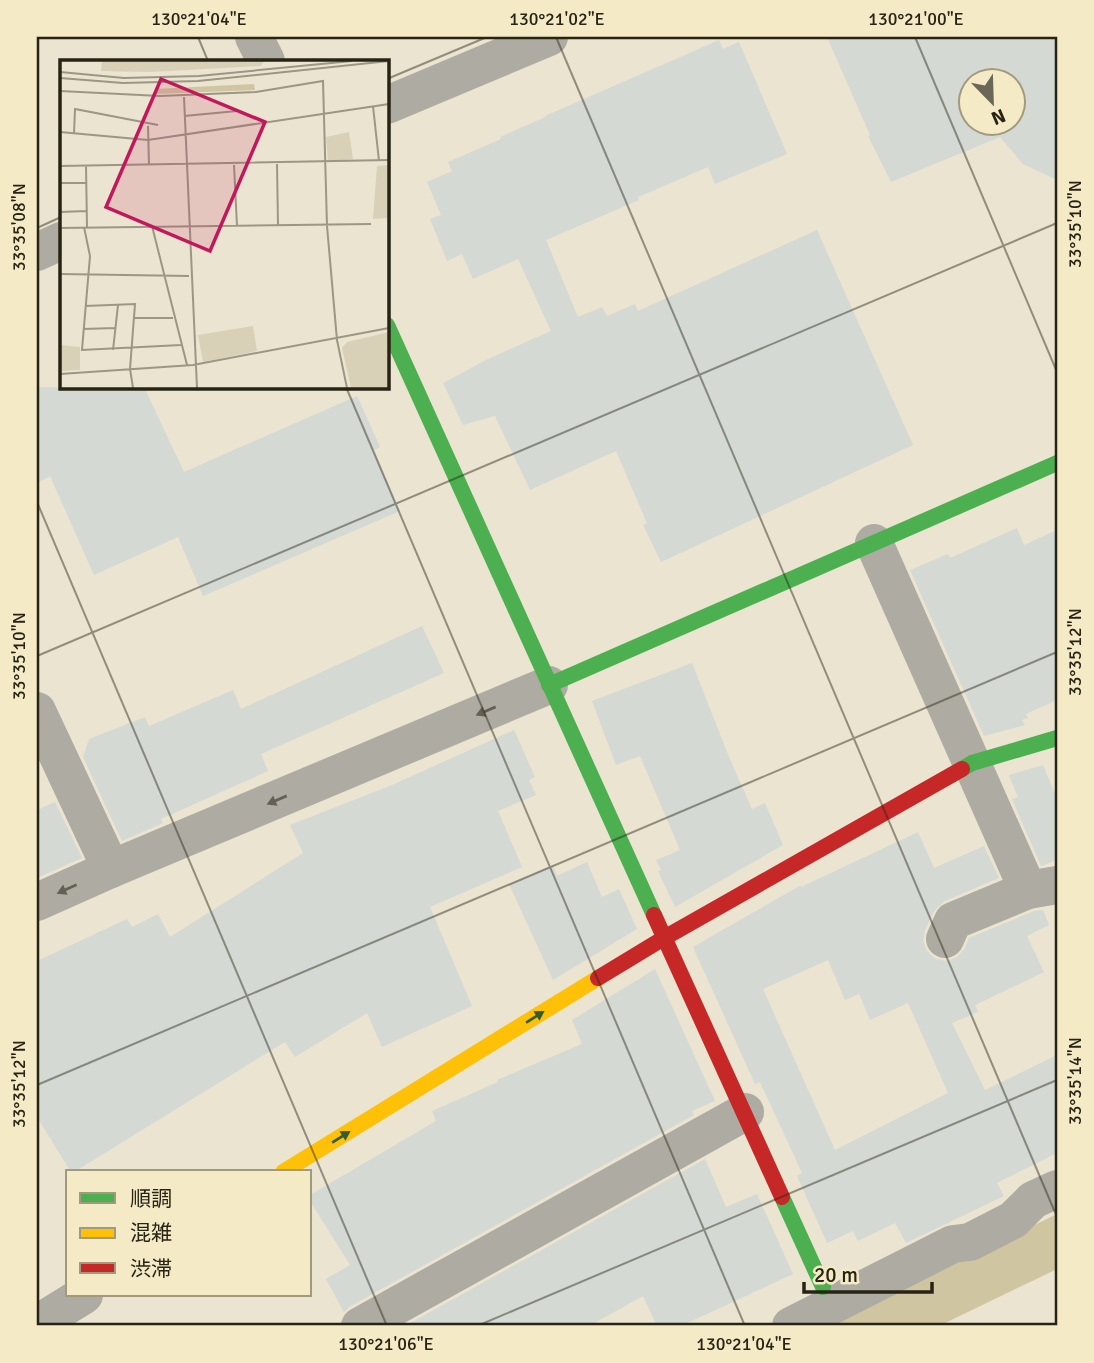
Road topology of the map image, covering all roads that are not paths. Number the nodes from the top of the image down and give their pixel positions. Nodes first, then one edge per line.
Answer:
1 (254, 37) edge
2 (549, 37) edge
3 (266, 60) edge
4 (388, 105) edge
5 (60, 241) edge
6 (37, 251) edge
7 (388, 327) edge
8 (1057, 463) edge
9 (874, 543) junction
10 (549, 685) junction
11 (37, 711) edge
12 (1057, 738) edge
13 (972, 763) junction
14 (111, 869) junction
15 (1043, 887) edge
16 (37, 902) edge
17 (664, 938) junction
18 (945, 939) dead end
19 (744, 1112) junction
20 (286, 1170) edge
21 (1057, 1188) edge
22 (823, 1287) dead end
23 (82, 1296) edge
24 (37, 1324) edge
25 (360, 1326) edge
26 (791, 1326) edge

1 - 3 street
2 - 4 street
5 - 6 street
7 - 10 street
8 - 9 street
9 - 10 street
9 - 13 street
10 -> 14 street
10 - 17 street
11 - 14 street
12 - 13 street
13 - 15 street
13 - 17 street
14 -> 16 street
15 - 18 street
17 - 19 street
20 -> 17 street
19 - 22 street
19 - 25 street
21 - 26 street
23 - 24 street

